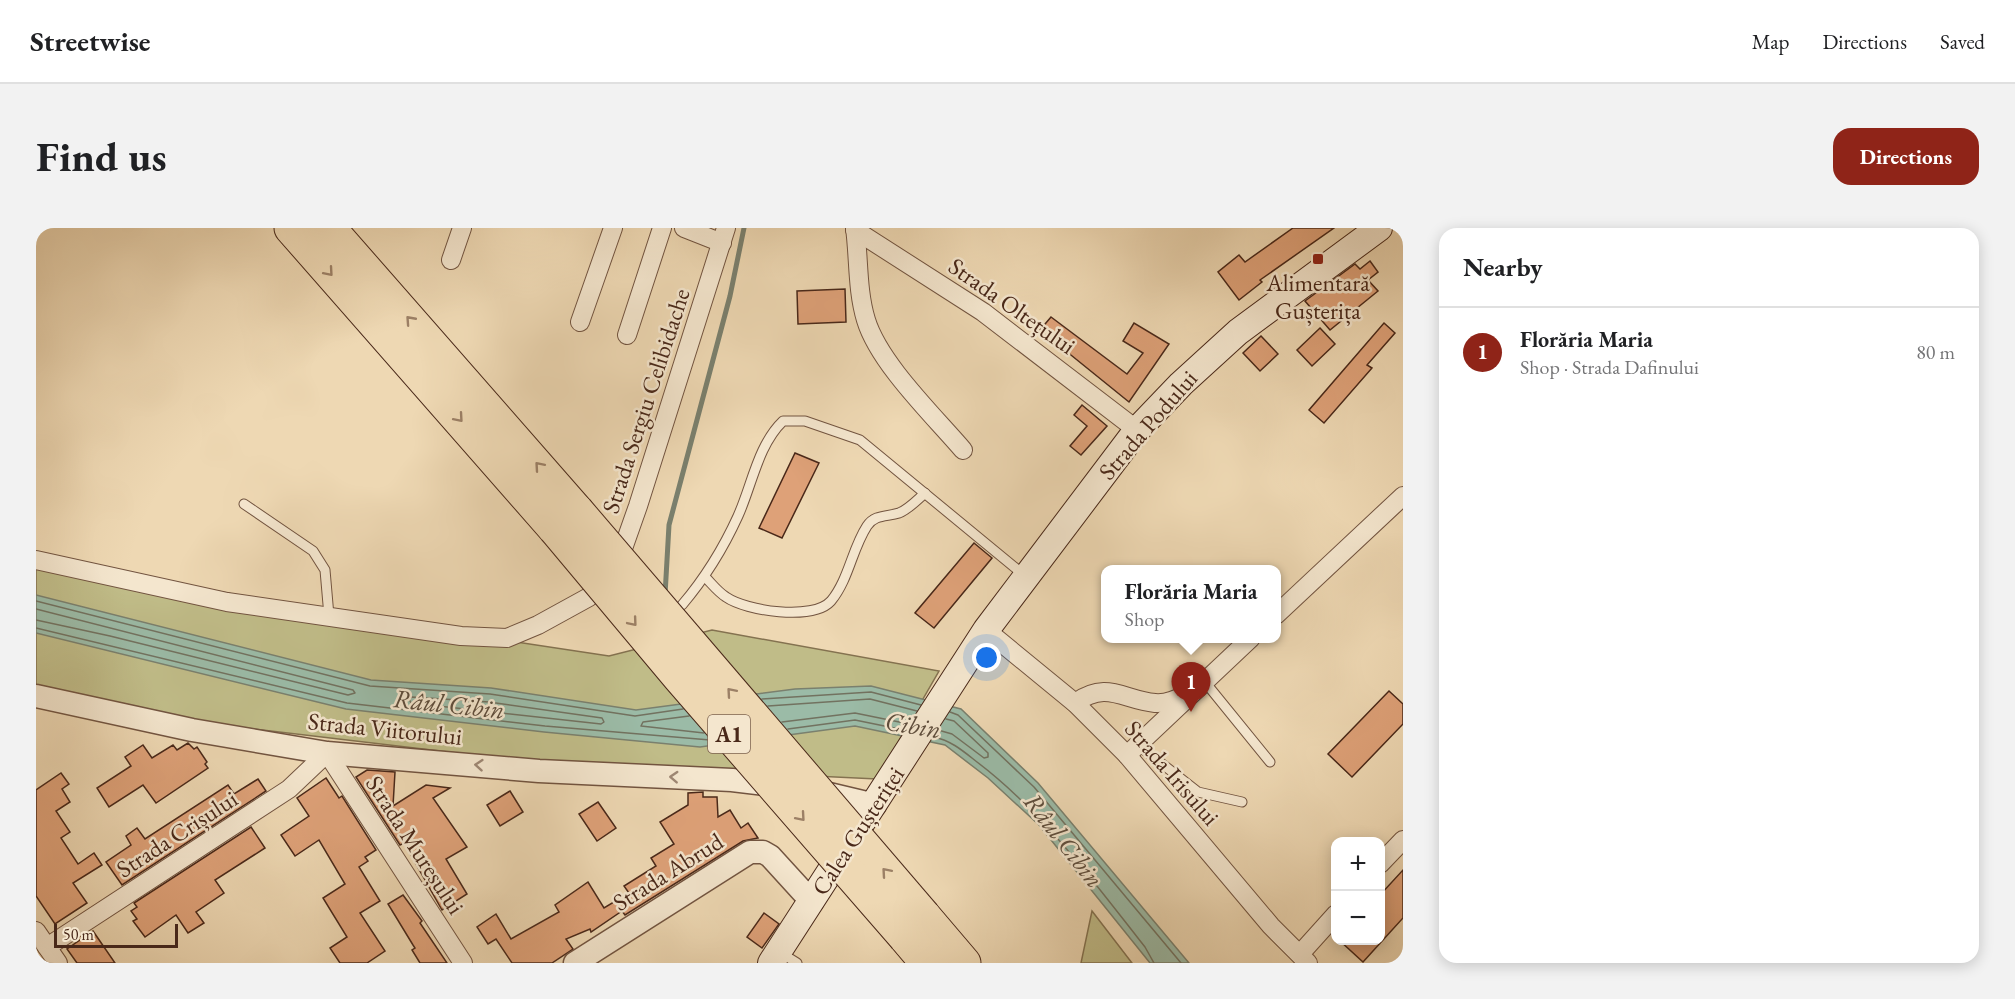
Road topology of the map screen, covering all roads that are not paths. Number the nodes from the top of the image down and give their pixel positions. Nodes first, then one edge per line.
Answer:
1 (291, 228) edge
2 (329, 228) edge
3 (462, 228) edge
4 (613, 228) edge
5 (662, 228) edge
6 (684, 228) edge
7 (1379, 228) edge
8 (855, 229) edge
9 (724, 236) edge
10 (451, 260) dead end
11 (580, 322) dead end
12 (627, 335) dead end
13 (1137, 430) junction
14 (963, 450) dead end
15 (925, 493) junction
16 (1403, 496) edge
17 (244, 504) dead end
18 (566, 520) junction
19 (36, 560) edge
20 (1026, 576) junction
21 (706, 578) junction
22 (682, 605) dead end
23 (1281, 610) edge
24 (329, 616) junction
25 (986, 630) junction
26 (1247, 643) edge
27 (963, 667) joint
28 (1199, 687) junction
29 (36, 696) edge
30 (1075, 703) junction
31 (1133, 750) junction
32 (327, 753) junction
33 (1270, 762) dead end
34 (880, 796) junction
35 (1242, 802) dead end
36 (1403, 840) edge
37 (1385, 859) edge
38 (812, 902) junction
39 (1331, 920) edge
40 (914, 927) junction
41 (36, 931) edge
42 (47, 947) junction
43 (1304, 958) edge
44 (782, 959) edge
45 (58, 963) edge
46 (463, 963) edge
47 (575, 963) edge
48 (927, 963) edge
49 (964, 963) edge

1 -> 18 highway, A1
18 -> 2 highway, A1
3 - 10 street
4 - 11 street
5 - 12 street
6 - 9 street, Strada Sergiu Celibidache
7 - 13 main road, Strada Podului
8 - 13 street, Strada Oltețului
8 - 14 street
9 - 24 street, Strada Sergiu Celibidache
13 - 20 main road, Strada Podului
15 - 20 lane
15 - 21 lane
15 - 21 lane
16 - 23 street
17 - 24 lane
18 - 40 highway, A1, bridge
19 - 24 street
20 - 25 main road, Strada Podului
21 - 22 lane
25 - 27 main road, Strada Podului
25 - 30 street, Strada Irisului
26 - 28 street
27 - 34 main road, Calea Gușteriței
28 - 30 street
28 - 31 street
28 - 33 lane
29 - 32 street, Strada Viitorului
30 - 31 street, Strada Irisului
31 - 35 lane
31 - 43 street, Strada Irisului
34 -> 32 street, Strada Viitorului
32 - 42 street, Strada Crișului
32 - 46 street, Strada Mureșului
34 - 38 main road, Calea Gușteriței
36 - 37 street
38 - 44 main road, Calea Gușteriței
38 - 47 street, Strada Abrud
39 - 43 street
40 - 48 highway, A1
40 - 49 highway, A1
41 - 42 street
42 - 45 street

